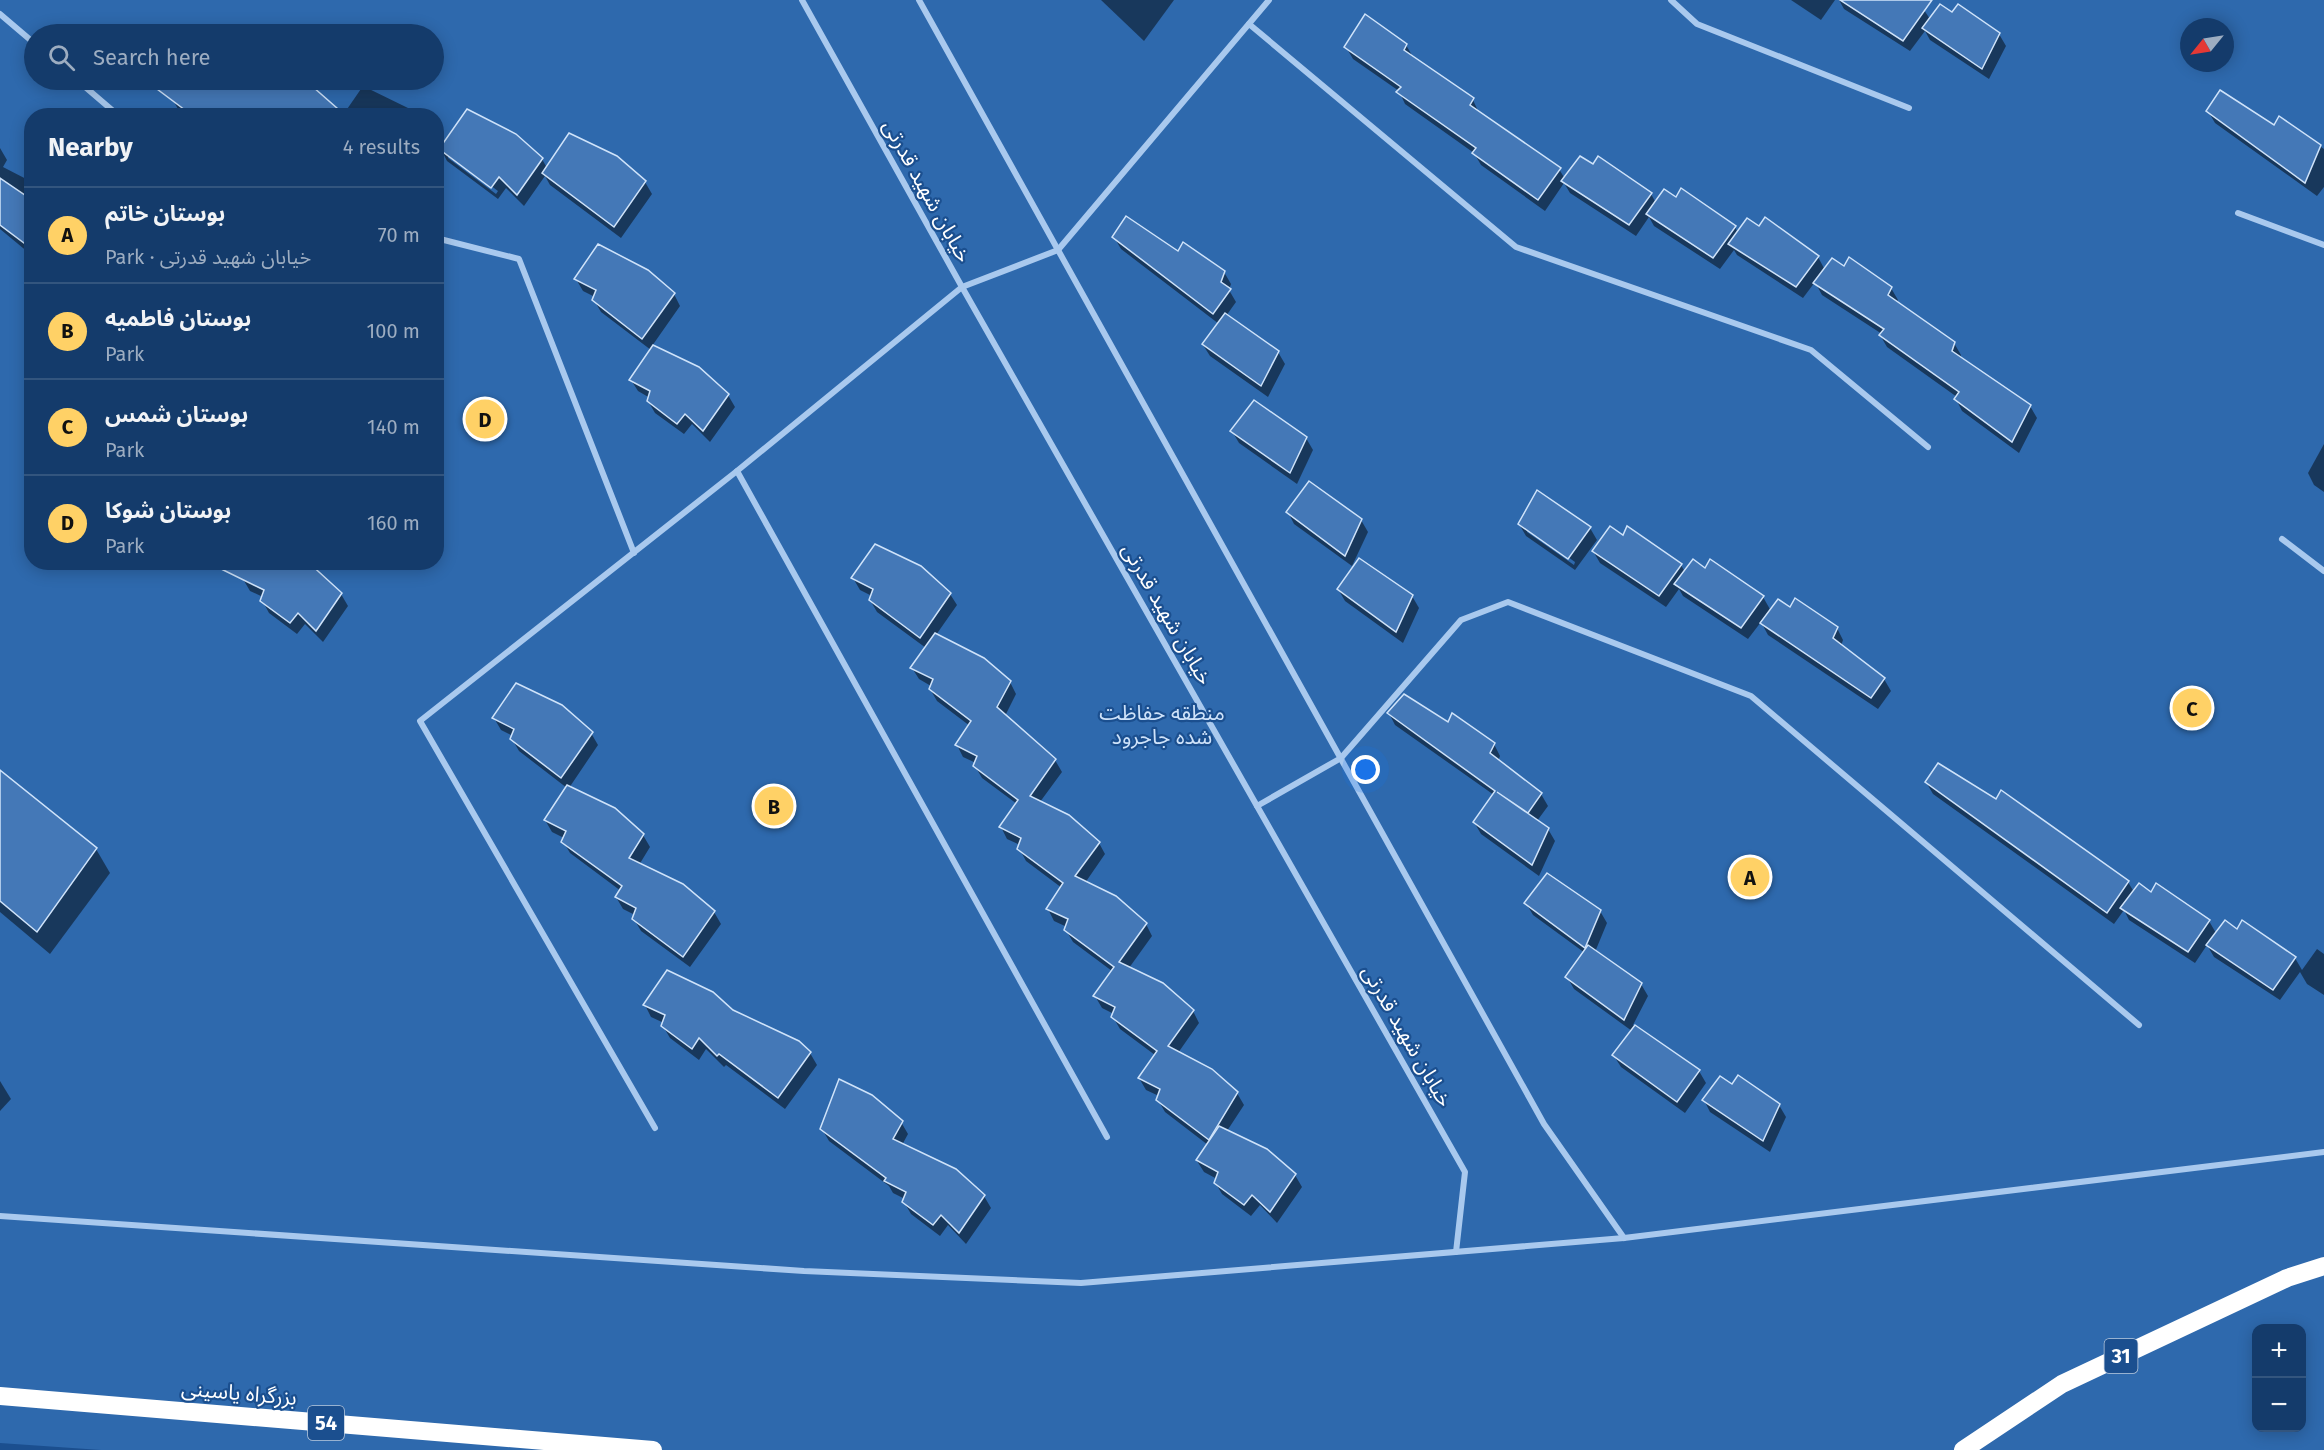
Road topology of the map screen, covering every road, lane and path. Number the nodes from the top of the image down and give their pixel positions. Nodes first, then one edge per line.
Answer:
1 (802, 0) edge
2 (919, 0) edge
3 (1269, 0) edge
4 (1671, 0) edge
5 (0, 14) edge
6 (1249, 24) junction
7 (24, 35) edge
8 (88, 90) edge
9 (109, 108) edge
10 (1909, 108) dead end
11 (2238, 213) dead end
12 (444, 240) edge
13 (2324, 245) edge
14 (1058, 250) junction
15 (962, 287) junction
16 (1928, 447) dead end
17 (737, 471) junction
18 (2282, 539) dead end
19 (634, 553) junction
20 (2324, 571) edge
21 (1341, 758) junction
22 (1257, 806) junction
23 (2139, 1024) dead end
24 (655, 1128) dead end
25 (1107, 1137) dead end
26 (2324, 1152) edge
27 (0, 1216) edge
28 (1624, 1238) junction
29 (1456, 1252) junction
30 (2324, 1266) edge
31 (0, 1396) edge
32 (653, 1450) edge
33 (1962, 1450) edge

1 - 15 street, خیابان شهید قدرتی
2 - 14 street
3 - 6 street
4 - 10 street
5 - 7 street
6 - 14 street
6 - 16 street
8 - 9 street
11 - 13 street
12 - 19 street
14 - 15 street
14 - 21 street
15 - 17 street
15 - 22 street, خیابان شهید قدرتی
17 - 19 street
17 - 25 street
18 - 20 street
19 - 24 street
21 - 22 street
21 - 23 street
21 - 28 street
22 - 29 street, خیابان شهید قدرتی
26 - 28 street
27 - 29 street
28 - 29 street
30 - 33 highway, 31
31 - 32 highway, بزرگراه یاسینی / 54

